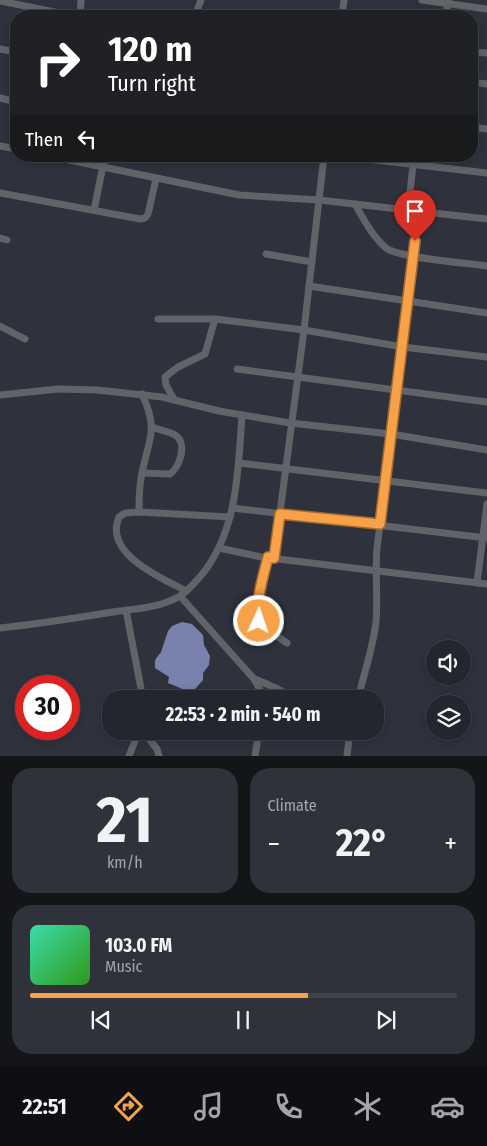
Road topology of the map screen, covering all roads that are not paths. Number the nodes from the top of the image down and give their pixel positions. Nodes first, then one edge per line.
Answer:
1 (422, 0) edge
2 (0, 1) edge
3 (448, 2) edge
4 (30, 7) junction
5 (487, 8) edge
6 (29, 10) edge
7 (45, 10) edge
8 (79, 162) edge
9 (104, 162) edge
10 (323, 162) edge
11 (395, 162) edge
12 (413, 164) junction
13 (103, 167) junction
14 (487, 173) edge
15 (156, 178) junction
16 (0, 193) edge
17 (319, 200) junction
18 (354, 204) junction
19 (94, 210) junction
20 (408, 210) junction
21 (419, 211) junction
22 (487, 220) edge
23 (266, 254) dead end
24 (413, 256) junction
25 (312, 262) junction
26 (487, 266) edge
27 (309, 286) junction
28 (408, 301) junction
29 (487, 313) edge
30 (158, 319) dead end
31 (216, 320) junction
32 (0, 326) edge
33 (304, 330) junction
34 (25, 339) dead end
35 (403, 347) junction
36 (487, 357) edge
37 (237, 369) dead end
38 (296, 378) junction
39 (397, 390) junction
40 (142, 394) junction
41 (0, 395) edge
42 (174, 399) junction
43 (487, 402) edge
44 (242, 415) junction
45 (290, 423) junction
46 (152, 428) junction
47 (391, 434) junction
48 (487, 450) edge
49 (239, 463) junction
50 (286, 468) junction
51 (142, 473) junction
52 (386, 480) junction
53 (487, 493) edge
54 (487, 504) edge
55 (232, 508) junction
56 (139, 512) junction
57 (280, 514) junction
58 (230, 517) junction
59 (380, 524) junction
60 (485, 537) edge
61 (219, 548) junction
62 (271, 558) junction
63 (375, 570) junction
64 (477, 584) junction
65 (487, 584) edge
66 (183, 593) junction
67 (126, 610) junction
68 (0, 628) edge
69 (287, 643) dead end
70 (254, 679) junction
71 (142, 690) edge
72 (260, 690) edge
73 (280, 690) edge
74 (360, 690) edge
75 (137, 740) edge
76 (149, 740) edge
77 (258, 740) edge
78 (349, 740) edge
79 (129, 756) edge
80 (159, 756) edge
81 (255, 756) edge
82 (347, 756) edge

1 - 3 street
2 - 4 street
3 - 5 street
4 - 6 street
4 - 7 street
8 - 13 street
9 - 13 street
10 - 17 street
11 - 12 street
12 - 14 street
12 - 20 street
13 - 15 street
13 - 19 street
15 - 17 street
15 - 19 street
16 - 19 street
17 - 18 street
17 - 25 street
18 - 20 street
18 - 24 street
20 - 21 street
21 - 22 street
21 - 24 street
23 - 25 street
24 - 26 street
24 - 28 street
25 - 27 street
27 - 28 street
27 - 33 street
28 - 29 street
28 - 35 street
30 - 31 street
31 - 33 street
31 - 42 street
32 - 34 street
33 - 35 street
33 - 38 street
35 - 36 street
35 - 39 street
37 - 38 street
38 - 39 street
38 - 45 street
39 - 43 street
39 - 47 street
40 - 41 street
40 - 42 street
40 - 46 street
42 - 44 street
44 - 45 street
44 - 49 street
45 - 47 street
45 - 50 street
46 - 51 street
46 - 51 street
47 - 48 street
47 - 52 street
49 - 50 street
49 - 55 street
50 - 52 street
50 - 57 street
51 - 56 street
52 - 53 street
52 - 59 street
54 - 60 street
55 - 57 street
55 - 58 street
56 - 58 street
56 - 66 street
57 - 59 street
57 - 62 street
58 - 61 street
59 - 60 street
59 - 63 street
60 - 64 street
61 - 62 street
61 - 66 street
62 - 63 street
62 - 69 street
63 - 64 street
63 - 74 street
64 - 65 street
66 - 67 street
66 - 70 street
67 - 68 street
67 - 71 street
70 - 72 street
70 - 73 street
75 - 79 street
76 - 80 street
77 - 81 street
78 - 82 street

